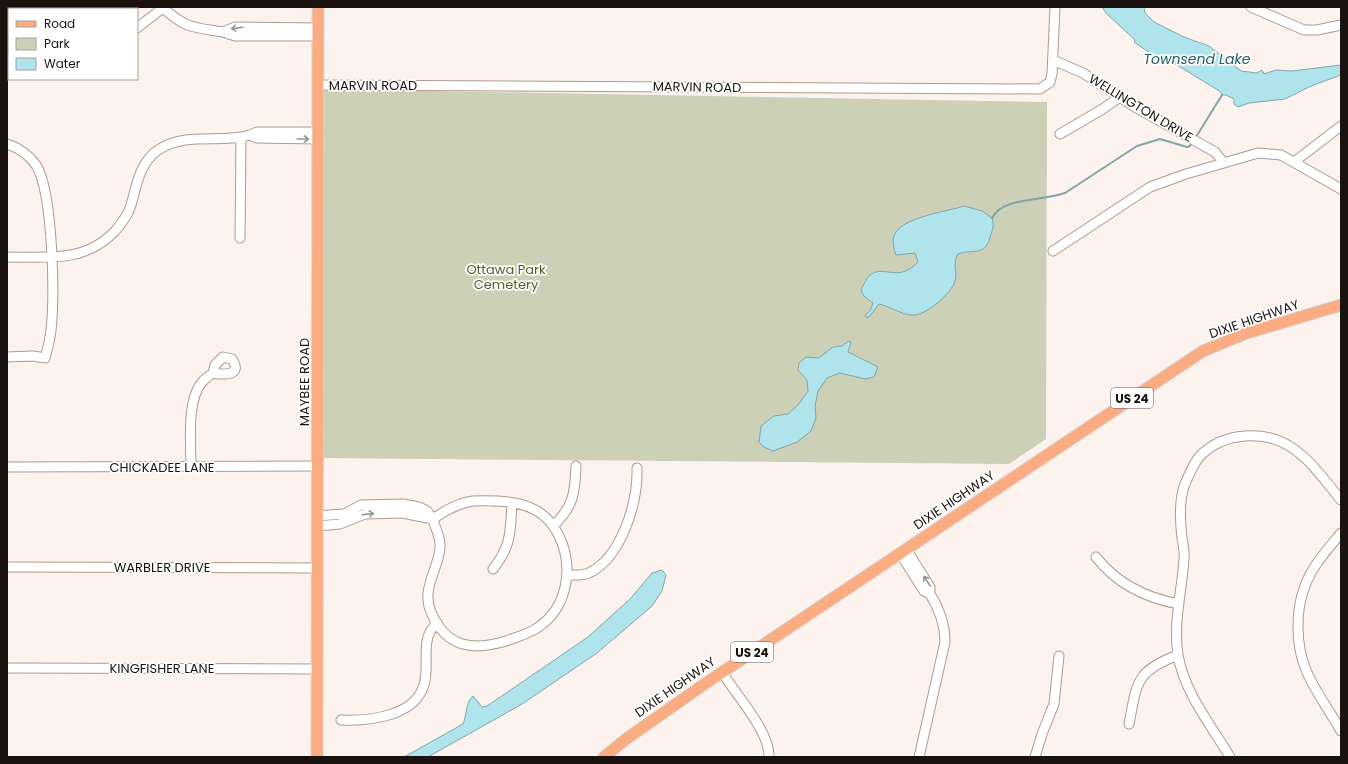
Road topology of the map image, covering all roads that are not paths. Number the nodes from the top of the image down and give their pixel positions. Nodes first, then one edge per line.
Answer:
1 (318, 7) edge
2 (1055, 7) edge
3 (1251, 7) edge
4 (164, 8) edge
5 (1341, 25) edge
6 (138, 27) edge
7 (318, 32) junction
8 (1053, 60) junction
9 (318, 85) junction
10 (1120, 97) junction
11 (1341, 126) edge
12 (1060, 134) dead end
13 (318, 135) junction
14 (246, 136) junction
15 (7, 144) edge
16 (1294, 162) junction
17 (1224, 163) junction
18 (1341, 189) edge
19 (240, 238) dead end
20 (1053, 251) dead end
21 (7, 257) edge
22 (52, 257) junction
23 (1341, 306) edge
24 (7, 357) edge
25 (213, 373) dead end
26 (318, 466) junction
27 (576, 466) dead end
28 (7, 467) edge
29 (191, 467) junction
30 (637, 468) dead end
31 (1341, 500) edge
32 (512, 503) junction
33 (433, 519) junction
34 (317, 521) junction
35 (554, 525) junction
36 (1341, 533) edge
37 (903, 551) junction
38 (1096, 557) dead end
39 (7, 567) edge
40 (317, 568) junction
41 (493, 569) dead end
42 (567, 575) junction
43 (1179, 604) junction
44 (437, 623) junction
45 (1178, 655) junction
46 (1059, 656) dead end
47 (7, 668) edge
48 (317, 669) junction
49 (722, 672) junction
50 (341, 720) dead end
51 (1129, 724) dead end
52 (1341, 731) edge
53 (317, 757) edge
54 (604, 757) edge
55 (769, 757) edge
56 (919, 757) edge
57 (1035, 757) edge
58 (1230, 757) edge

1 - 7 main road, MAYBEE ROAD
2 - 8 street
3 - 5 street
4 - 6 street
4 - 7 street
7 - 9 main road, MAYBEE ROAD
8 - 9 street, MARVIN ROAD
8 - 10 street, WELLINGTON DRIVE
9 - 13 main road, MAYBEE ROAD
10 - 12 street
10 - 17 street, WELLINGTON DRIVE
11 - 16 street
13 - 14 street
13 - 26 main road, MAYBEE ROAD
14 - 19 street
14 - 22 street
15 - 22 street
16 - 17 street
16 - 18 street
17 - 20 street
21 - 22 street
22 - 24 street
23 - 37 main road, DIXIE HIGHWAY / US 24
25 - 29 street
26 - 29 street, CHICKADEE LANE
26 - 34 main road, MAYBEE ROAD
27 - 35 street
28 - 29 street, CHICKADEE LANE
30 - 42 street
31 - 43 street
32 - 33 street
32 - 35 street
32 - 41 street
33 - 34 street
33 - 44 street
34 - 40 main road, MAYBEE ROAD
35 - 42 street
36 - 52 street
37 - 49 main road, DIXIE HIGHWAY / US 24
37 - 56 street
38 - 43 street
39 - 40 street, WARBLER DRIVE
40 - 48 main road, MAYBEE ROAD
42 - 44 street
43 - 45 street
44 - 50 street
45 - 51 street
45 - 58 street
46 - 57 street
47 - 48 street, KINGFISHER LANE
48 - 53 main road, MAYBEE ROAD
49 - 54 main road, DIXIE HIGHWAY / US 24
49 - 55 street

